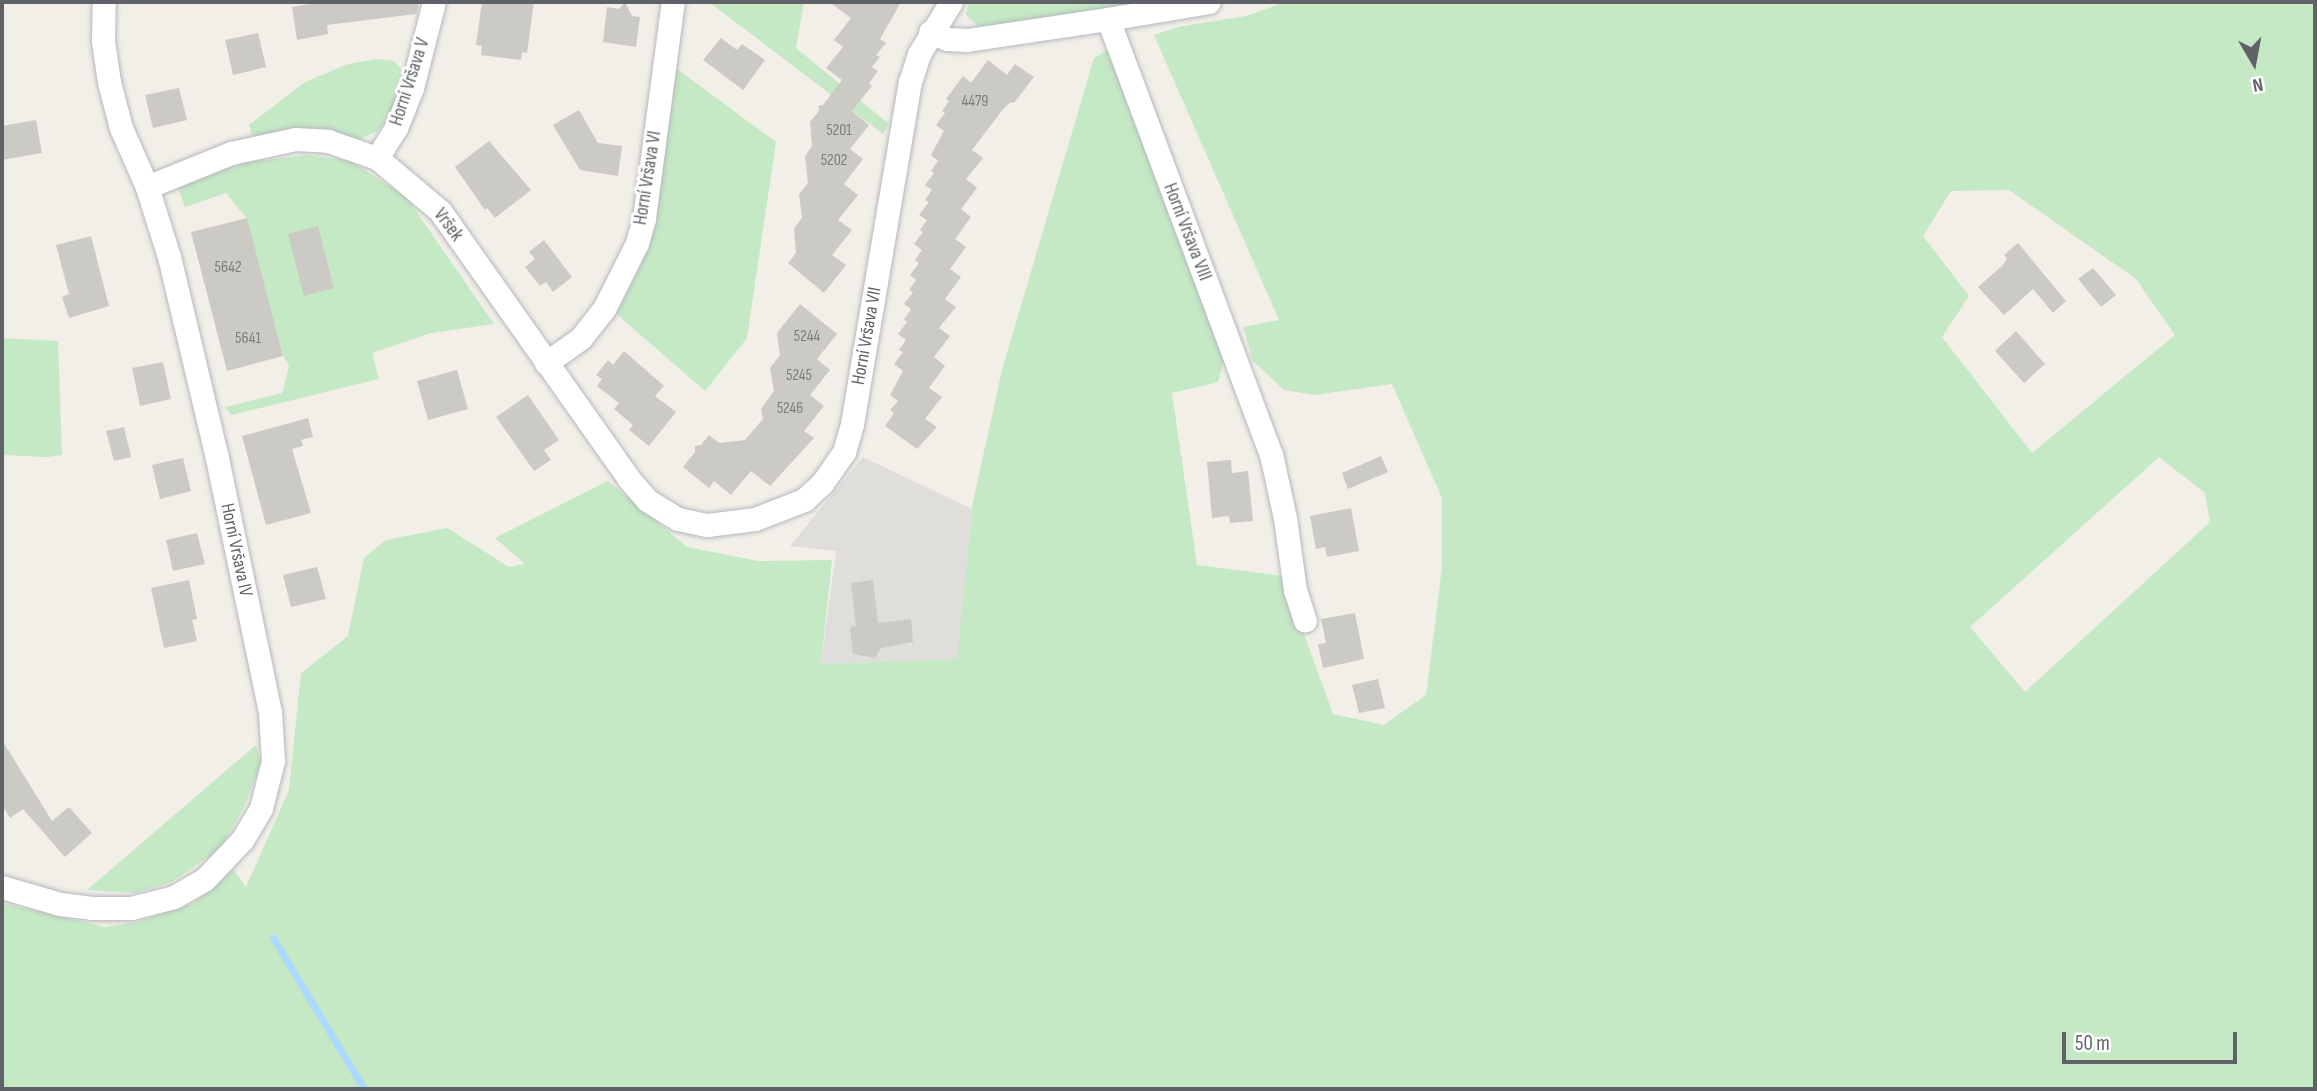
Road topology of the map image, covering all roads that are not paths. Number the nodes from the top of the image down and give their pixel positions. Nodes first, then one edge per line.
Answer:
1 (104, 2) edge
2 (434, 2) edge
3 (673, 2) edge
4 (951, 2) edge
5 (1209, 2) edge
6 (1108, 19) junction
7 (930, 32) junction
8 (377, 158) junction
9 (147, 187) junction
10 (546, 363) junction
11 (647, 500) joint
12 (1305, 620) dead end
13 (2, 887) edge

1 - 9 street, Horní Vršava IV
2 - 8 street, Horní Vršava V
3 - 10 street, Horní Vršava VI
4 - 7 street, Horní Vršava VII
5 - 6 street
6 - 7 street
6 - 12 street, Horní Vršava VIII
7 - 11 street, Horní Vršava VII
8 - 9 street, Vršek
8 - 10 street, Vršek
9 - 13 street, Horní Vršava IV
10 - 11 street, Vršek

